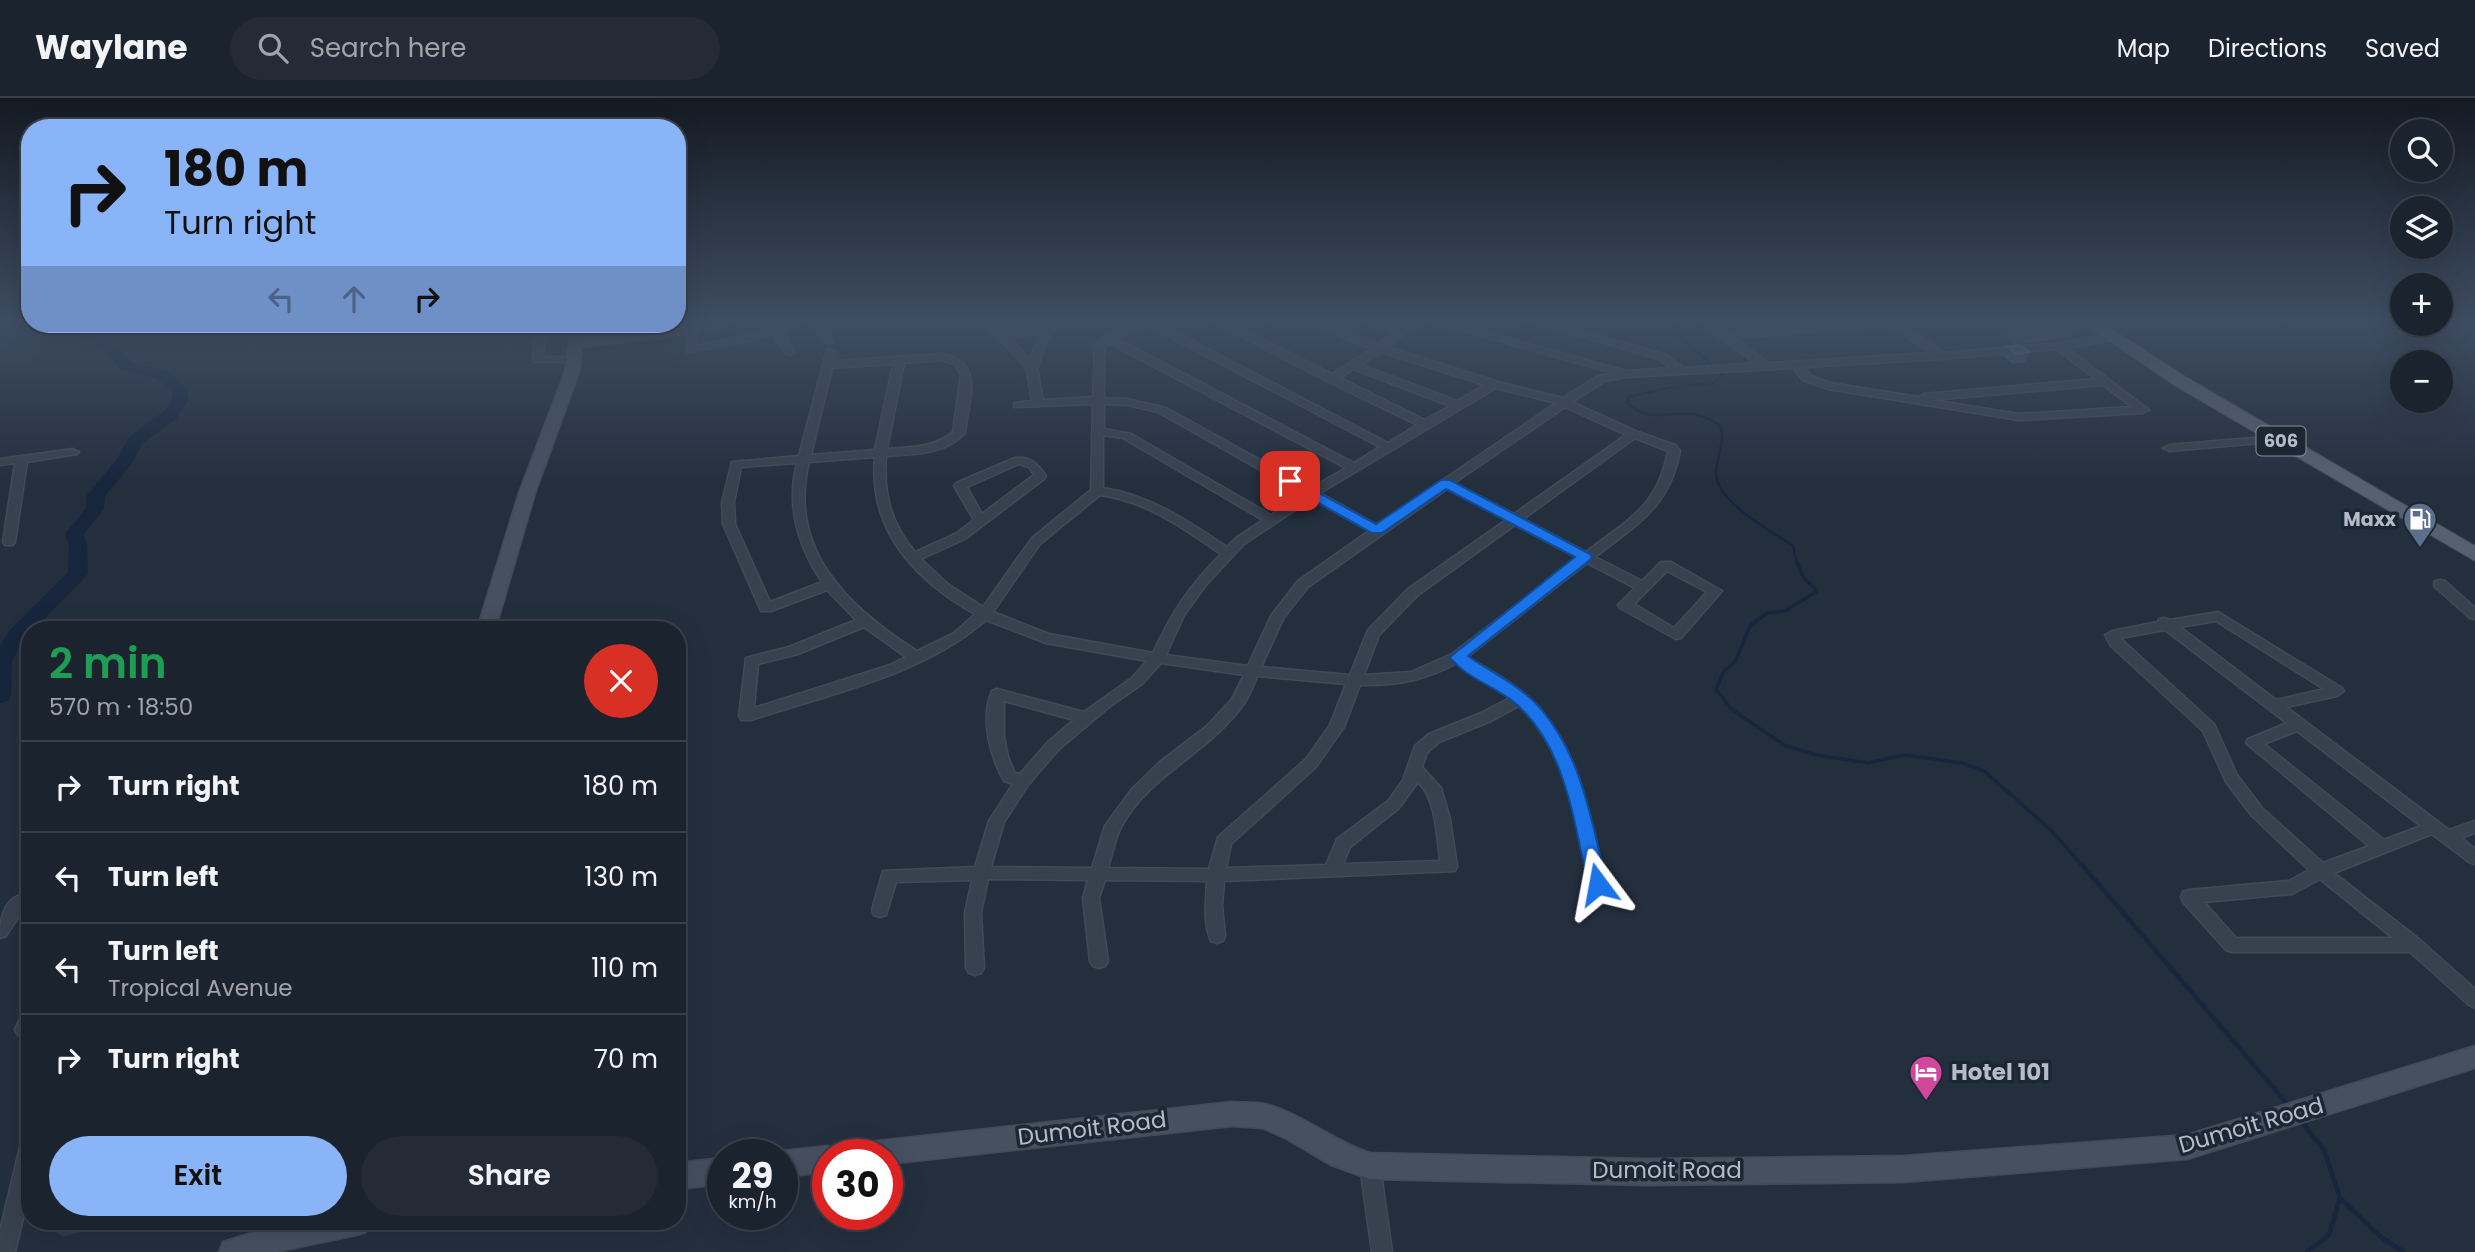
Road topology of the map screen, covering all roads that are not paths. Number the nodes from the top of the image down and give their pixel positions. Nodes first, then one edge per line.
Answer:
1 (571, 376) edge
2 (824, 376) edge
3 (896, 376) edge
4 (966, 376) edge
5 (1033, 376) edge
6 (1098, 376) edge
7 (1180, 376) edge
8 (1251, 376) edge
9 (1325, 376) edge
10 (1337, 376) edge
11 (1381, 376) edge
12 (1468, 376) edge
13 (1612, 376) edge
14 (1805, 376) edge
15 (2096, 376) edge
16 (2175, 376) edge
17 (1331, 379) junction
18 (2104, 382) junction
19 (1494, 384) junction
20 (1900, 399) junction
21 (1098, 402) junction
22 (1564, 402) junction
23 (1038, 404) junction
24 (1018, 405) dead end
25 (1457, 405) junction
26 (1426, 425) junction
27 (1098, 432) junction
28 (1634, 434) junction
29 (2278, 439) junction
30 (1388, 447) junction
31 (2169, 448) dead end
32 (73, 452) dead end
33 (881, 454) junction
34 (22, 459) junction
35 (805, 459) junction
36 (0, 462) edge
37 (1353, 467) junction
38 (1446, 483) junction
39 (1097, 492) junction
40 (1312, 492) junction
41 (1269, 519) junction
42 (980, 520) junction
43 (1516, 520) junction
44 (1377, 530) junction
45 (9, 542) dead end
46 (1228, 553) junction
47 (2475, 555) edge
48 (1585, 557) junction
49 (913, 558) junction
50 (2440, 584) dead end
51 (827, 585) junction
52 (1643, 587) junction
53 (986, 612) junction
54 (2475, 615) edge
55 (2162, 620) junction
56 (489, 621) edge
57 (863, 622) junction
58 (1457, 657) junction
59 (1158, 658) junction
60 (917, 659) junction
61 (1251, 672) junction
62 (1357, 680) junction
63 (1520, 699) junction
64 (2274, 705) junction
65 (1086, 718) junction
66 (2299, 724) junction
67 (1414, 768) junction
68 (1023, 781) junction
69 (2475, 827) edge
70 (2441, 832) junction
71 (2382, 847) junction
72 (2475, 858) edge
73 (1332, 871) junction
74 (2321, 871) junction
75 (981, 873) junction
76 (1098, 873) junction
77 (1216, 875) junction
78 (1598, 884) dead end
79 (20, 902) dead end
80 (880, 910) dead end
81 (0, 931) edge
82 (1217, 936) dead end
83 (2414, 944) junction
84 (1099, 961) dead end
85 (975, 968) dead end
86 (2475, 1000) edge
87 (2470, 1064) edge
88 (903, 1150) edge
89 (1370, 1166) junction
90 (707, 1173) edge
91 (686, 1175) edge
92 (21, 1185) edge
93 (321, 1230) edge
94 (263, 1243) edge
95 (5, 1252) edge
96 (1382, 1252) edge

1 - 56 street
2 - 35 street
3 - 33 street
4 - 33 street
5 - 23 street
6 - 21 street
7 - 37 street
8 - 30 street
9 - 17 street
10 - 17 street
11 - 25 street
12 - 19 street
13 - 22 street
14 - 20 street
15 - 18 street
16 - 29 main road, 606
17 - 26 street
18 - 20 street
18 - 20 street
19 - 22 street
19 - 25 street
21 - 23 street
21 - 27 street
21 - 40 street
22 - 28 street
22 - 38 street
23 - 24 street
25 - 26 street
26 - 30 street
27 - 39 street
27 - 41 street
28 - 43 street
28 - 48 street
29 - 31 street
29 - 47 main road, 606
30 - 37 street
32 - 34 street
33 - 35 street
33 - 49 street
34 - 36 street
34 - 45 street
35 - 51 street
35 - 51 street
37 - 40 street
38 - 43 street
38 - 44 street
39 - 46 street
39 - 53 street
40 - 41 street
40 - 44 street
41 - 46 street
42 - 42 street
42 - 49 street
43 - 48 street
43 - 62 street
44 - 61 street
46 - 59 street
48 - 52 street
48 - 58 street
49 - 53 street
50 - 54 street
51 - 57 street
52 - 52 street
53 - 59 street
53 - 60 street
55 - 64 street
55 - 64 street
55 - 74 street
57 - 60 street
57 - 60 street
58 - 62 street
58 - 63 street
59 - 61 street
59 - 65 street
61 - 62 street
61 - 76 street
62 - 77 street
63 - 67 street
63 - 78 street
64 - 66 street
65 - 68 street
65 - 68 street
66 - 70 street
66 - 71 street
67 - 73 street
67 - 73 street
68 - 75 street
69 - 70 street
70 - 71 street
70 - 72 street
71 - 74 street
73 - 77 street
74 - 83 street
74 - 83 street
75 - 76 street
75 - 80 street
75 - 85 street
76 - 77 street
76 - 84 street
77 - 82 street
79 - 81 street
83 - 86 street
87 - 89 street, Dumoit Road
88 - 89 street, Dumoit Road
89 - 96 street
90 - 91 street
92 - 95 street
93 - 94 street

